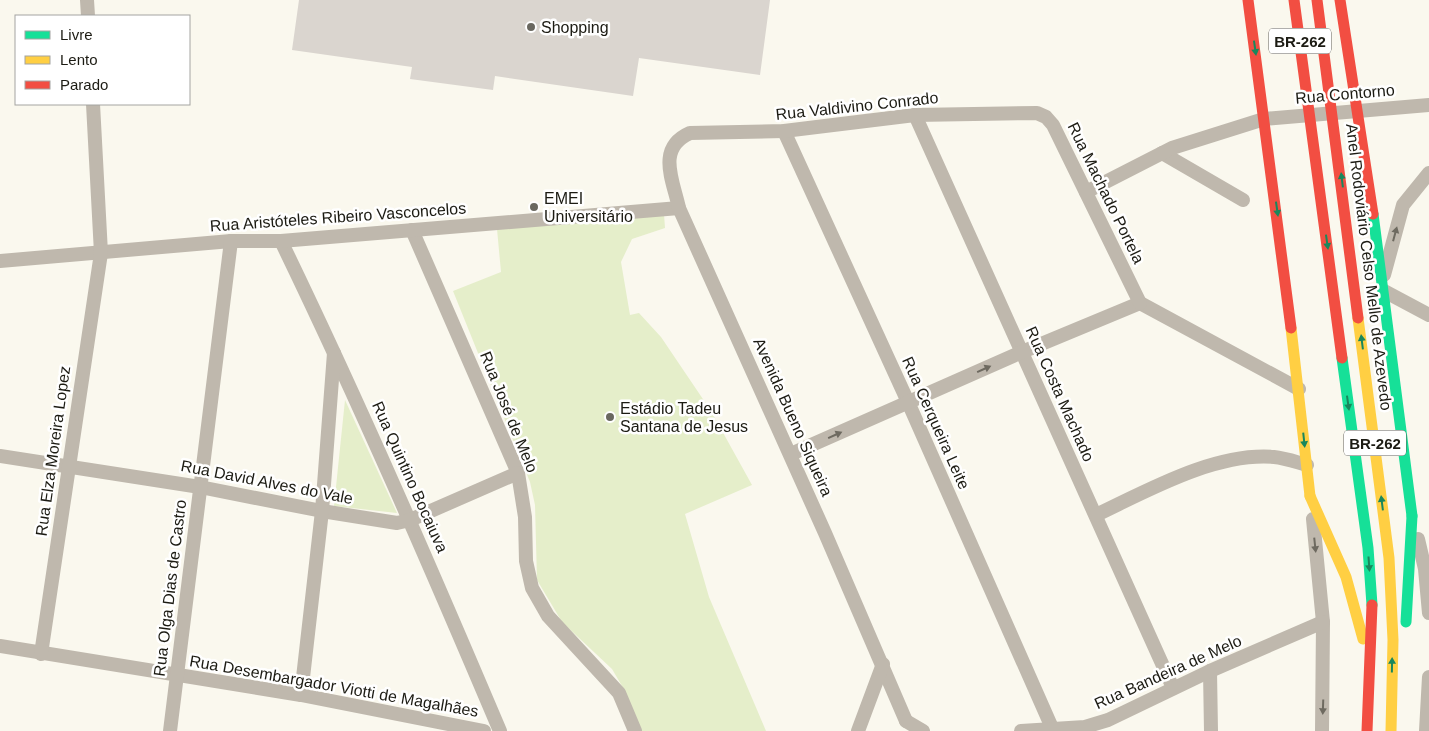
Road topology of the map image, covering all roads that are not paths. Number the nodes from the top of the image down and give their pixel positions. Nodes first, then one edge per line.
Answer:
1 (87, 0) edge
2 (1248, 0) edge
3 (1294, 0) edge
4 (1317, 0) edge
5 (1340, 0) edge
6 (88, 15) edge
7 (93, 105) edge
8 (1429, 105) edge
9 (1028, 112) joint
10 (915, 115) junction
11 (1264, 119) junction
12 (784, 131) junction
13 (690, 133) joint
14 (1162, 153) junction
15 (1429, 173) edge
16 (1086, 192) junction
17 (1243, 200) dead end
18 (680, 208) junction
19 (412, 230) junction
20 (281, 240) junction
21 (231, 241) junction
22 (101, 253) junction
23 (0, 261) edge
24 (1383, 286) junction
25 (1140, 303) junction
26 (1429, 315) edge
27 (334, 350) junction
28 (1022, 352) junction
29 (1299, 389) junction
30 (908, 402) junction
31 (791, 454) junction
32 (0, 456) edge
33 (69, 465) junction
34 (1307, 465) junction
35 (518, 473) junction
36 (200, 487) junction
37 (1310, 496) junction
38 (322, 511) junction
39 (1096, 515) junction
40 (1412, 516) junction
41 (410, 520) junction
42 (1429, 613) edge
43 (1323, 622) junction
44 (0, 646) edge
45 (41, 654) junction
46 (883, 664) junction
47 (1371, 666) junction
48 (1210, 671) junction
49 (176, 675) junction
50 (1429, 677) edge
51 (1173, 688) junction
52 (301, 695) junction
53 (1108, 725) edge
54 (905, 726) edge
55 (1053, 730) edge
56 (170, 731) edge
57 (484, 731) edge
58 (500, 731) edge
59 (635, 731) edge
60 (858, 731) edge
61 (923, 731) edge
62 (1021, 731) edge
63 (1211, 731) edge
64 (1322, 731) edge
65 (1367, 731) edge
66 (1391, 731) edge
67 (1396, 731) edge
68 (1426, 731) edge

1 - 6 street
2 -> 11 main road
3 -> 47 main road, BR-262
66 -> 4 main road, Anel Rodoviário Celso Mello de Azevedo / BR-262
5 - 24 main road, Anel Rodoviário Celso Mello de Azevedo
7 - 22 street, Rua Elza Moreira Lopez
8 - 11 street, Rua Contorno
9 - 10 street, Rua Valdivino Conrado
9 - 16 street, Rua Machado Portela
10 - 12 street, Rua Valdivino Conrado
10 - 28 street, Rua Costa Machado
11 - 14 street, Rua Contorno
11 -> 29 main road
12 - 13 street, Rua Valdivino Conrado
12 - 30 street, Rua Cerqueira Leite
13 - 18 street, Avenida Bueno Siqueira
14 - 16 street, Rua Contorno
14 - 17 street
24 -> 15 street
16 - 25 street, Rua Machado Portela
18 - 19 street, Rua Aristóteles Ribeiro Vasconcelos
18 - 31 street, Avenida Bueno Siqueira
19 - 20 street, Rua Aristóteles Ribeiro Vasconcelos
19 - 35 street, Rua José de Melo
20 - 21 street, Rua Aristóteles Ribeiro Vasconcelos
20 - 27 street, Rua Quintino Bocaiuva
21 - 22 street, Rua Aristóteles Ribeiro Vasconcelos
21 - 36 street, Rua Olga Dias de Castro
22 - 23 street, Rua Aristóteles Ribeiro Vasconcelos
22 - 33 street, Rua Elza Moreira Lopez
24 - 26 street
24 - 40 main road, Anel Rodoviário Celso Mello de Azevedo
25 - 28 street
25 - 29 street
27 - 38 street
27 - 41 street, Rua Quintino Bocaiuva
30 -> 28 street
28 - 39 street, Rua Costa Machado
29 -> 34 main road
31 -> 30 street
30 - 55 street, Rua Cerqueira Leite
31 - 46 street, Avenida Bueno Siqueira
32 - 33 street, Rua David Alves do Vale
33 - 36 street, Rua David Alves do Vale
33 - 45 street, Rua Elza Moreira Lopez
34 - 37 main road
34 - 39 street
35 - 41 street, Rua David Alves do Vale
35 - 59 street, Rua José de Melo
36 - 38 street, Rua David Alves do Vale
36 - 49 street, Rua Olga Dias de Castro
37 -> 43 street
37 - 47 main road
38 - 41 street, Rua David Alves do Vale
38 - 52 street
39 - 51 street, Rua Costa Machado
40 - 42 street
40 - 67 main road, Anel Rodoviário Celso Mello de Azevedo
41 - 58 street, Rua Quintino Bocaiuva
43 - 48 street, Rua Bandeira de Melo
43 -> 64 street
44 - 45 street, Rua Desembargador Viotti de Magalhães
45 - 49 street, Rua Desembargador Viotti de Magalhães
46 - 54 street, Avenida Bueno Siqueira
46 - 60 street
47 - 65 main road, BR-262
48 - 51 street, Rua Bandeira de Melo
48 - 63 street
49 - 52 street, Rua Desembargador Viotti de Magalhães
49 - 56 street, Rua Olga Dias de Castro
50 - 68 street
51 - 53 street, Rua Bandeira de Melo
52 - 57 street, Rua Desembargador Viotti de Magalhães
53 - 55 street, Rua Bandeira de Melo
54 - 61 street
55 - 62 street, Rua Bandeira de Melo

